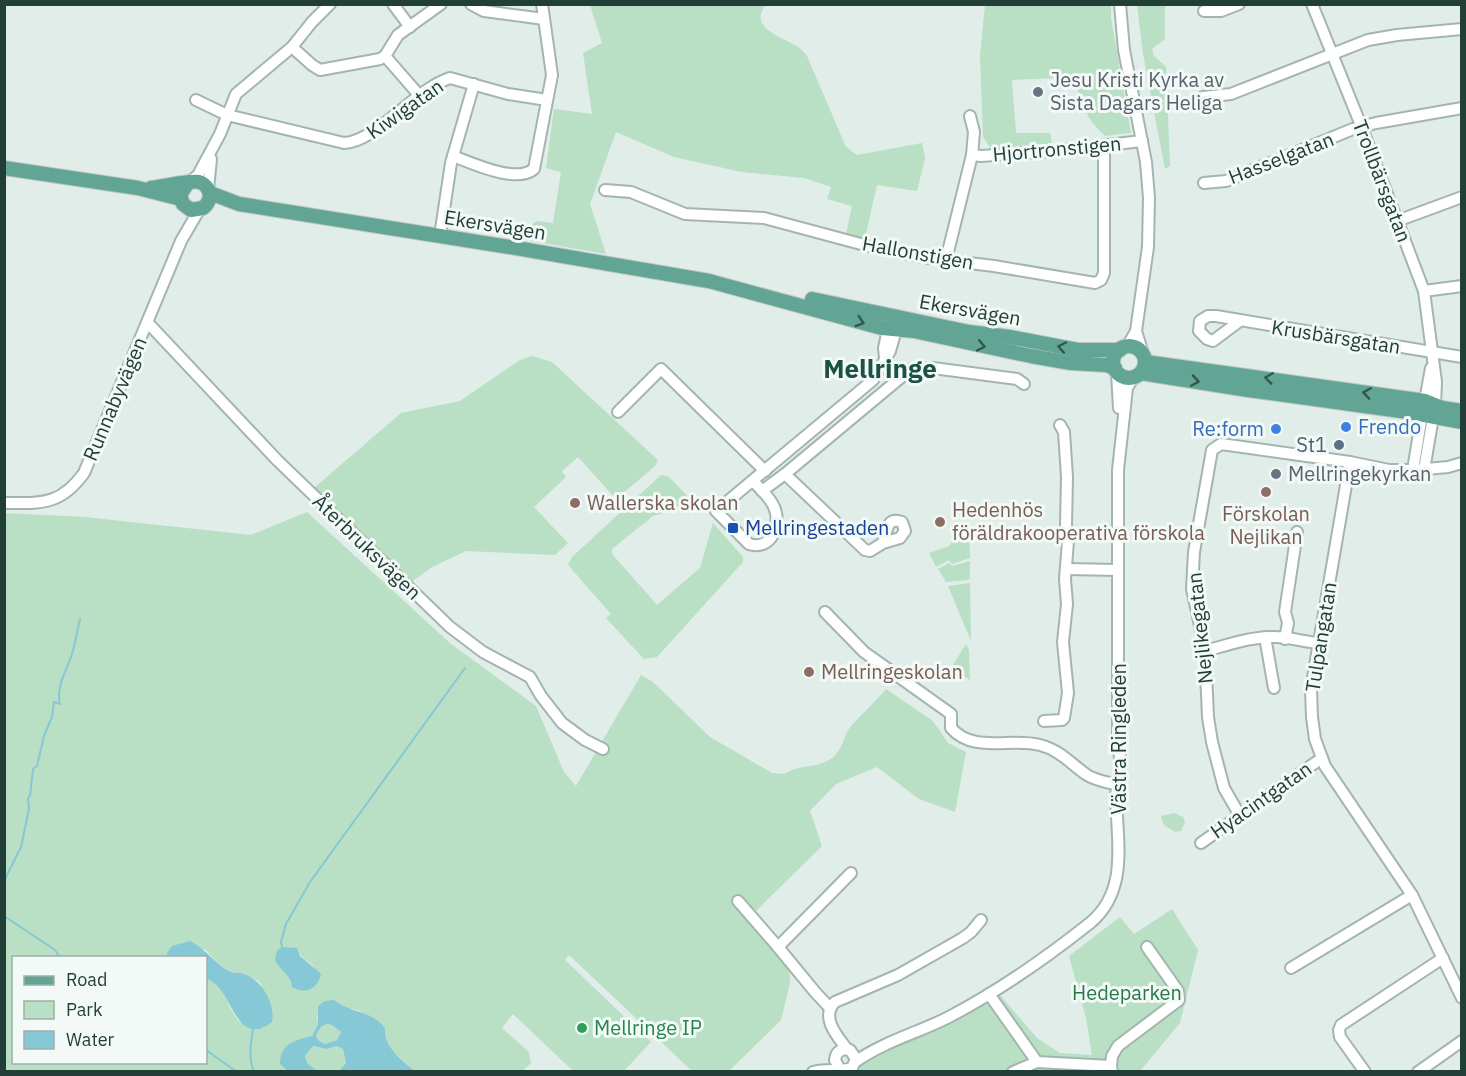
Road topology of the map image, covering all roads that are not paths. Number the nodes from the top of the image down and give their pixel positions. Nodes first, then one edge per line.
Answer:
1 (330, 4) edge
2 (393, 4) edge
3 (441, 4) edge
4 (471, 4) edge
5 (542, 4) edge
6 (1120, 4) edge
7 (1239, 4) edge
8 (1312, 4) edge
9 (1204, 11) dead end
10 (544, 19) junction
11 (410, 27) junction
12 (1461, 29) edge
13 (292, 47) junction
14 (1332, 53) junction
15 (385, 56) junction
16 (474, 84) junction
17 (419, 95) junction
18 (1203, 97) dead end
19 (196, 100) dead end
20 (547, 100) junction
21 (1461, 108) edge
22 (227, 115) junction
23 (970, 116) dead end
24 (1362, 128) junction
25 (216, 141) junction
26 (1142, 141) junction
27 (1104, 146) junction
28 (972, 155) junction
29 (453, 156) junction
30 (4, 168) edge
31 (189, 183) junction
32 (1204, 183) dead end
33 (131, 188) junction
34 (605, 190) dead end
35 (209, 191) junction
36 (1461, 197) edge
37 (239, 204) junction
38 (192, 206) junction
39 (1397, 221) junction
40 (440, 236) junction
41 (946, 260) junction
42 (1461, 286) edge
43 (1424, 291) junction
44 (1241, 320) dead end
45 (148, 323) junction
46 (894, 323) junction
47 (1136, 331) junction
48 (1124, 348) junction
49 (1432, 357) junction
50 (1461, 357) edge
51 (1141, 366) junction
52 (1116, 370) junction
53 (1024, 384) dead end
54 (1429, 409) junction
55 (1461, 411) edge
56 (618, 412) dead end
57 (1122, 412) junction
58 (1461, 422) edge
59 (1060, 425) dead end
60 (1350, 462) junction
61 (1461, 463) edge
62 (1419, 470) junction
63 (765, 471) junction
64 (785, 474) junction
65 (753, 481) junction
66 (762, 491) junction
67 (4, 503) edge
68 (1297, 532) dead end
69 (883, 543) dead end
70 (1066, 569) junction
71 (1118, 570) junction
72 (825, 612) dead end
73 (1265, 637) junction
74 (1285, 639) junction
75 (1319, 643) junction
76 (1205, 651) junction
77 (1274, 688) dead end
78 (1044, 721) dead end
79 (603, 749) dead end
80 (1322, 758) junction
81 (1118, 785) junction
82 (1239, 814) junction
83 (1201, 843) dead end
84 (851, 873) dead end
85 (1412, 894) junction
86 (738, 901) dead end
87 (981, 920) dead end
88 (778, 946) junction
89 (1147, 947) dead end
90 (1443, 958) junction
91 (1291, 968) dead end
92 (989, 994) junction
93 (1461, 998) edge
94 (830, 1007) junction
95 (1461, 1041) edge
96 (873, 1049) junction
97 (842, 1052) junction
98 (1037, 1062) junction
99 (854, 1066) edge
100 (1112, 1069) edge
101 (842, 1070) edge
102 (815, 1071) edge
103 (1013, 1071) edge
104 (1365, 1071) edge
105 (1418, 1071) edge

1 - 13 street
2 - 11 street
3 - 11 street
4 - 10 street
5 - 10 street
6 - 26 street
7 - 9 street
8 - 14 street, Trollbärsgatan
10 - 20 street
11 - 15 street
12 - 14 street
13 - 15 street
13 - 22 street
14 - 18 street
14 - 24 street, Trollbärsgatan
15 - 17 street
16 - 17 street, Kiwigatan
16 - 20 street, Kiwigatan
16 - 29 street
17 - 22 street, Kiwigatan
19 - 22 street, Kiwigatan
20 - 29 street
21 - 24 street, Hasselgatan
22 - 25 street
23 - 28 street
24 - 32 street, Hasselgatan
24 - 39 street, Trollbärsgatan
25 - 31 street
25 - 35 street
26 - 27 street, Hjortronstigen
26 - 47 street
27 - 28 street, Hjortronstigen
27 - 41 street, Hallonstigen
28 - 41 street
29 - 40 street
30 - 33 main road
31 - 33 main road
31 - 35 main road
31 - 38 main road
33 - 38 main road, Ekersvägen
34 - 41 street, Hallonstigen
35 - 37 main road, Ekersvägen
35 - 38 main road
36 - 39 street
37 - 38 main road, Ekersvägen
37 - 40 main road, Ekersvägen
38 - 45 street, Runnabyvägen
39 - 43 street, Trollbärsgatan
40 - 46 main road, Ekersvägen
42 - 43 street
43 - 49 street, Trollbärsgatan
44 - 49 street, Krusbärsgatan
45 - 67 street, Runnabyvägen
45 - 79 street, Återbruksvägen
48 -> 46 main road, Ekersvägen
46 -> 52 main road, Ekersvägen
46 - 63 street
47 - 48 street
47 - 51 street
48 - 51 main road
48 - 52 main road
49 - 50 street, Krusbärsgatan
49 - 54 street, Trollbärsgatan
51 - 52 main road
51 - 54 main road
51 - 57 street, Västra Ringleden
52 - 57 street, Västra Ringleden
53 - 64 street
54 - 55 main road
54 - 58 main road
54 - 62 street, Trollbärsgatan
56 - 63 street
57 - 71 street, Västra Ringleden
59 - 70 street
60 - 62 street, Nejlikegatan
60 - 75 street, Tulpangatan
60 - 76 street, Nejlikegatan
61 - 62 street, Nejlikegatan
63 - 65 street
64 - 66 street
64 - 69 street
65 - 66 street
65 - 66 street
68 - 74 street
70 - 71 street
70 - 78 street
71 - 81 street, Västra Ringleden
72 - 81 street
73 - 74 street
73 - 76 street
73 - 77 street
74 - 75 street
75 - 80 street, Tulpangatan
76 - 82 street, Nejlikegatan
80 - 82 street, Hyacintgatan
80 - 85 street, Tulpangatan
81 - 92 street, Västra Ringleden
82 - 83 street, Hyacintgatan
84 - 88 street
85 - 90 street, Tulpangatan
85 - 91 street
86 - 88 street
87 - 94 street
88 - 94 street
89 - 100 street
90 - 93 street, Tulpangatan
90 - 104 street
92 - 96 street, Västra Ringleden
92 - 98 street
94 - 97 street
95 - 105 street
96 - 97 street
96 - 99 street
97 - 99 street
97 - 101 street
97 - 102 street
98 - 100 street
98 - 103 street
99 - 101 street
101 - 102 street

